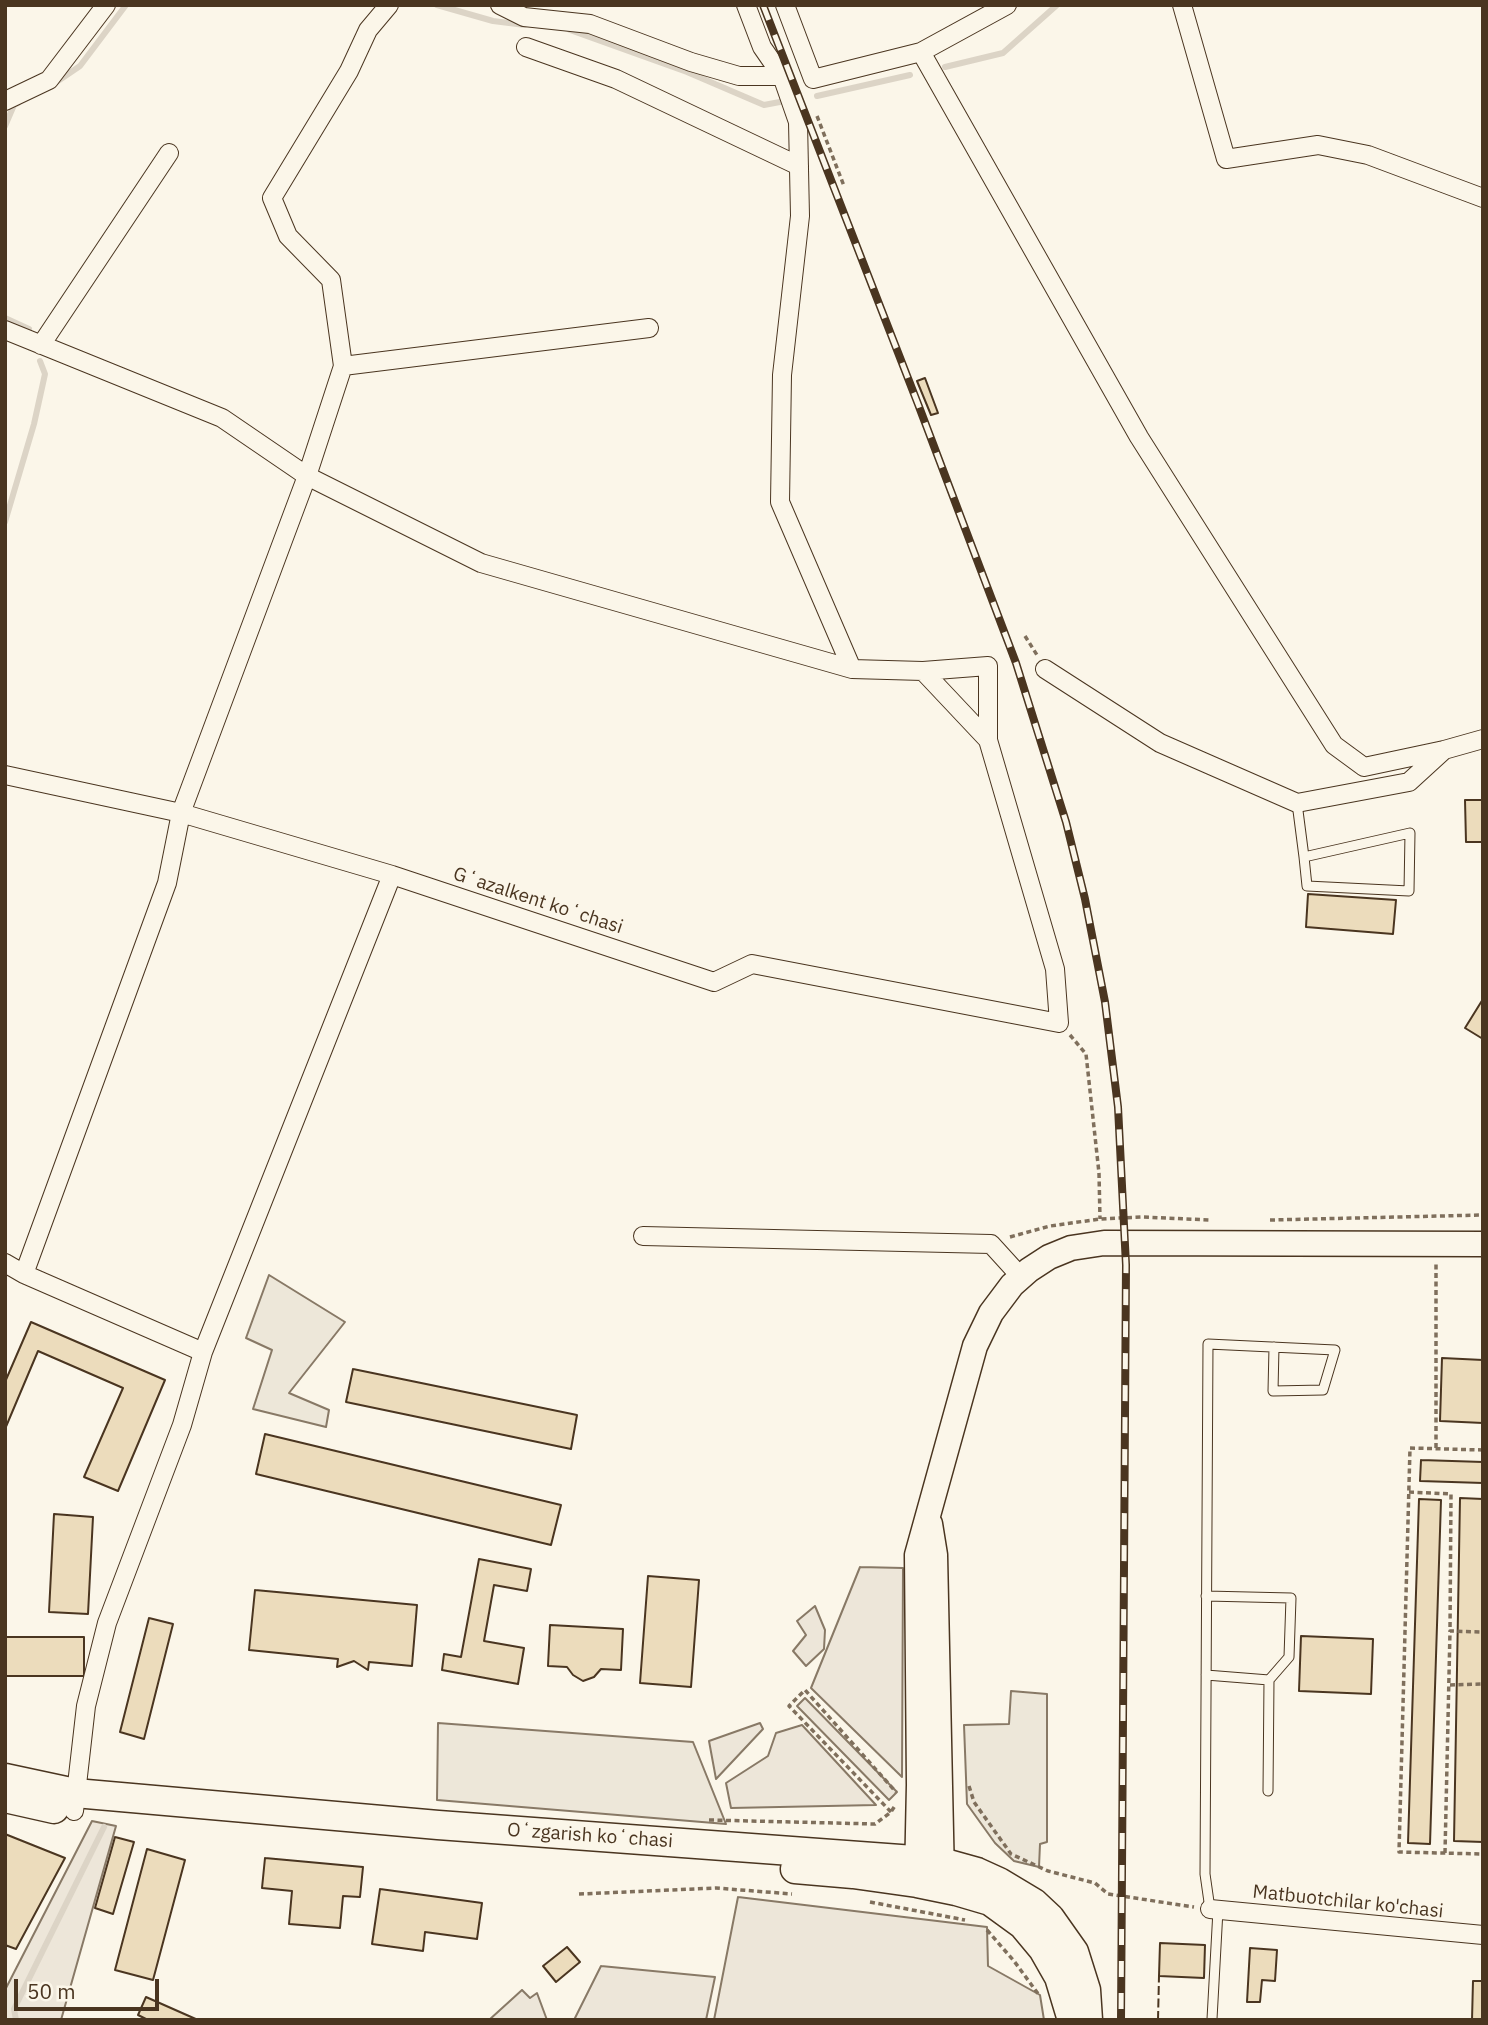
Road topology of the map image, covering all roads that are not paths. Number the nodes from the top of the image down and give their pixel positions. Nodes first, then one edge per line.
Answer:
1 (106, 5) edge
2 (389, 5) edge
3 (500, 5) edge
4 (746, 5) edge
5 (785, 5) edge
6 (1007, 5) edge
7 (1182, 5) edge
8 (526, 47) dead end
9 (921, 52) junction
10 (782, 76) junction
11 (5, 101) edge
12 (169, 153) dead end
13 (799, 166) junction
14 (1483, 198) edge
15 (649, 328) dead end
16 (5, 330) edge
17 (41, 345) junction
18 (343, 366) junction
19 (307, 476) junction
20 (852, 668) junction
21 (1045, 669) dead end
22 (923, 671) junction
23 (1483, 739) edge
24 (988, 740) junction
25 (1444, 750) junction
26 (5, 775) edge
27 (1297, 803) junction
28 (181, 813) junction
29 (1304, 857) junction
30 (392, 875) junction
31 (643, 1236) dead end
32 (1483, 1244) edge
33 (5, 1263) edge
34 (24, 1273) junction
35 (1021, 1277) junction
36 (1274, 1347) junction
37 (203, 1352) junction
38 (1206, 1596) junction
39 (1206, 1675) junction
40 (1269, 1680) junction
41 (5, 1778) edge
42 (1268, 1790) dead end
43 (5, 1798) edge
44 (74, 1802) junction
45 (929, 1873) junction
46 (1214, 1910) junction
47 (1483, 1935) edge
48 (1212, 2019) edge
49 (1072, 2020) edge
50 (1088, 2020) edge

1 - 11 street
2 - 18 street
3 - 10 street
4 - 10 street
5 - 9 street
6 - 9 street
7 - 14 street
8 - 13 street
9 - 25 street
10 - 13 street
12 - 17 street
13 - 20 street
15 - 18 street
16 - 17 street
17 - 19 street
18 - 19 street
19 - 20 street
19 - 28 street
20 - 22 street
21 - 27 street
22 - 24 street
22 - 24 street
23 - 25 street
24 - 30 street, Gʻazalkent koʻchasi
25 - 27 street
26 - 28 street, Gʻazalkent koʻchasi
27 - 29 lane
28 - 30 street, Gʻazalkent koʻchasi
28 - 34 street
29 - 29 lane
30 - 37 street
31 - 35 street
32 - 35 main road
33 - 34 street
34 - 37 street
35 - 45 main road
36 - 36 lane
36 - 38 lane
37 - 44 street
38 - 39 lane
38 - 40 lane
39 - 40 lane
39 - 46 lane
40 - 42 lane
41 - 44 main road, Oʻzgarish koʻchasi
43 - 44 main road, Oʻzgarish koʻchasi
44 - 45 main road, Oʻzgarish koʻchasi
45 - 49 main road, Oʻzgarish koʻchasi
45 - 50 main road, Oʻzgarish koʻchasi
46 - 47 street, Matbuotchilar ko'chasi
46 - 48 lane

